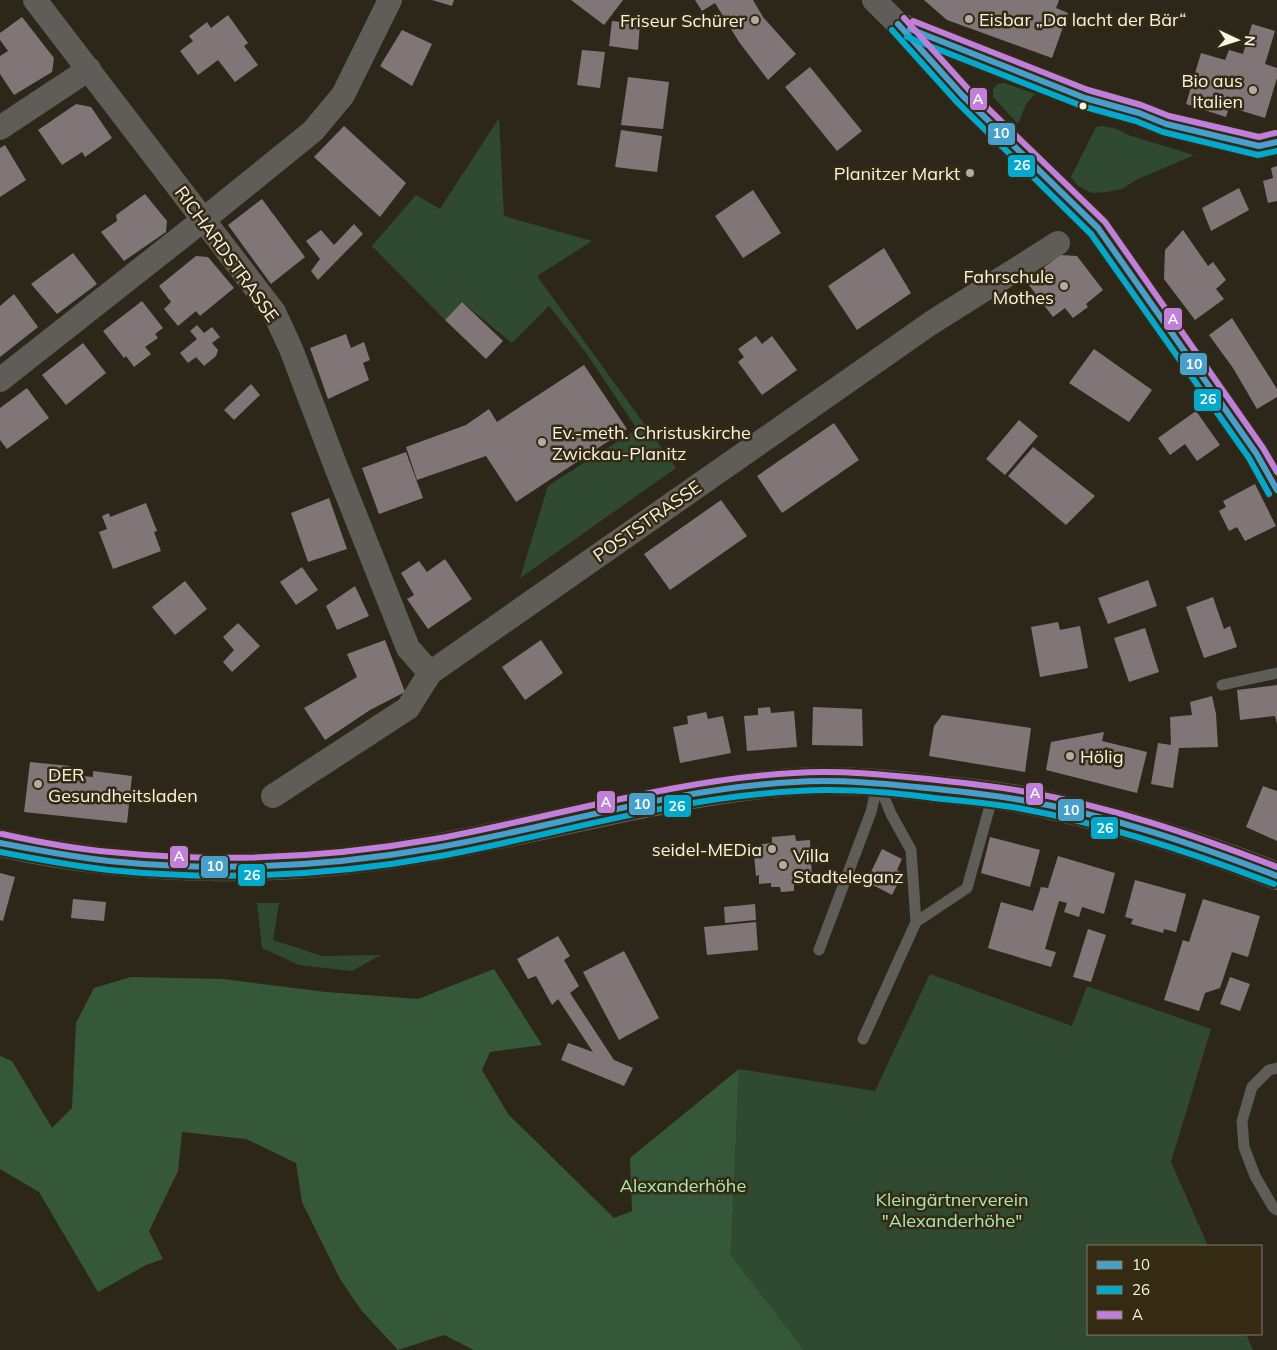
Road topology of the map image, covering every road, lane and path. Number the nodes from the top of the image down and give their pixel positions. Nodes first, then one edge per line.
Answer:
1 (35, 0) edge
2 (390, 0) edge
3 (874, 0) edge
4 (89, 69) junction
5 (0, 128) edge
6 (1277, 142) edge
7 (203, 220) junction
8 (1058, 242) dead end
9 (0, 380) edge
10 (430, 673) junction
11 (1277, 673) edge
12 (1222, 685) dead end
13 (878, 782) junction
14 (993, 795) junction
15 (273, 796) dead end
16 (0, 843) edge
17 (1277, 876) edge
18 (916, 922) junction
19 (819, 950) dead end
20 (864, 1039) dead end
21 (1277, 1068) edge
22 (1277, 1210) edge

1 - 4 street, RICHARDSTRASSE
2 - 7 street
3 - 6 street
4 - 5 street
4 - 7 street, RICHARDSTRASSE
7 - 9 street
7 - 10 street, RICHARDSTRASSE
8 - 10 street, POSTSTRASSE
10 - 15 street, POSTSTRASSE
11 - 12 lane
13 - 14 main road
13 - 16 main road
13 - 18 lane
13 - 19 lane
14 - 17 main road
14 - 18 lane
18 - 20 lane
21 - 22 lane

